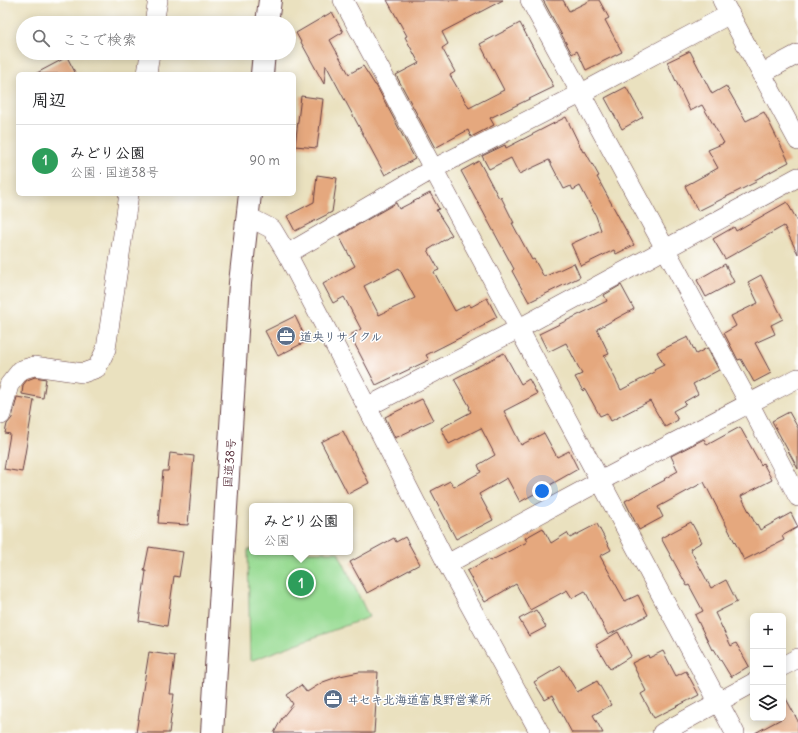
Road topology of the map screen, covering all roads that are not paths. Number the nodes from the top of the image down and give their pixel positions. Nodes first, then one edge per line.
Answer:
1 (158, 0) edge
2 (270, 0) edge
3 (343, 0) edge
4 (530, 0) edge
5 (726, 7) edge
6 (155, 16) edge
7 (268, 16) edge
8 (798, 54) edge
9 (149, 60) edge
10 (263, 60) edge
11 (147, 72) edge
12 (262, 72) edge
13 (761, 74) junction
14 (580, 94) junction
15 (798, 142) edge
16 (433, 168) junction
17 (798, 177) edge
18 (129, 196) edge
19 (250, 196) edge
20 (247, 216) junction
21 (664, 249) junction
22 (287, 254) junction
23 (518, 329) junction
24 (798, 378) edge
25 (750, 404) junction
26 (367, 407) junction
27 (1, 415) edge
28 (600, 481) junction
29 (798, 496) edge
30 (446, 564) junction
31 (798, 658) edge
32 (786, 664) edge
33 (750, 685) edge
34 (718, 702) junction
35 (212, 733) edge
36 (540, 733) edge
37 (662, 733) edge
38 (735, 733) edge

1 - 6 street
2 - 7 highway
3 - 16 street
4 - 14 street
5 - 13 street
5 - 14 street
8 - 13 street
9 - 11 street
10 - 12 highway
13 - 15 street
14 - 16 street
14 - 21 street
16 - 22 street
16 - 23 street
17 - 21 street
18 - 27 street
19 - 20 highway, 国道38号
20 - 22 street
20 - 35 highway, 国道38号
21 - 23 street
21 - 25 street
22 - 26 street
23 - 26 street
23 - 28 street
24 - 25 street
25 - 28 street
25 - 29 street
26 - 30 street
28 - 30 street
28 - 34 street
30 - 36 street
31 - 32 street
33 - 34 street
34 - 37 street
34 - 38 street

